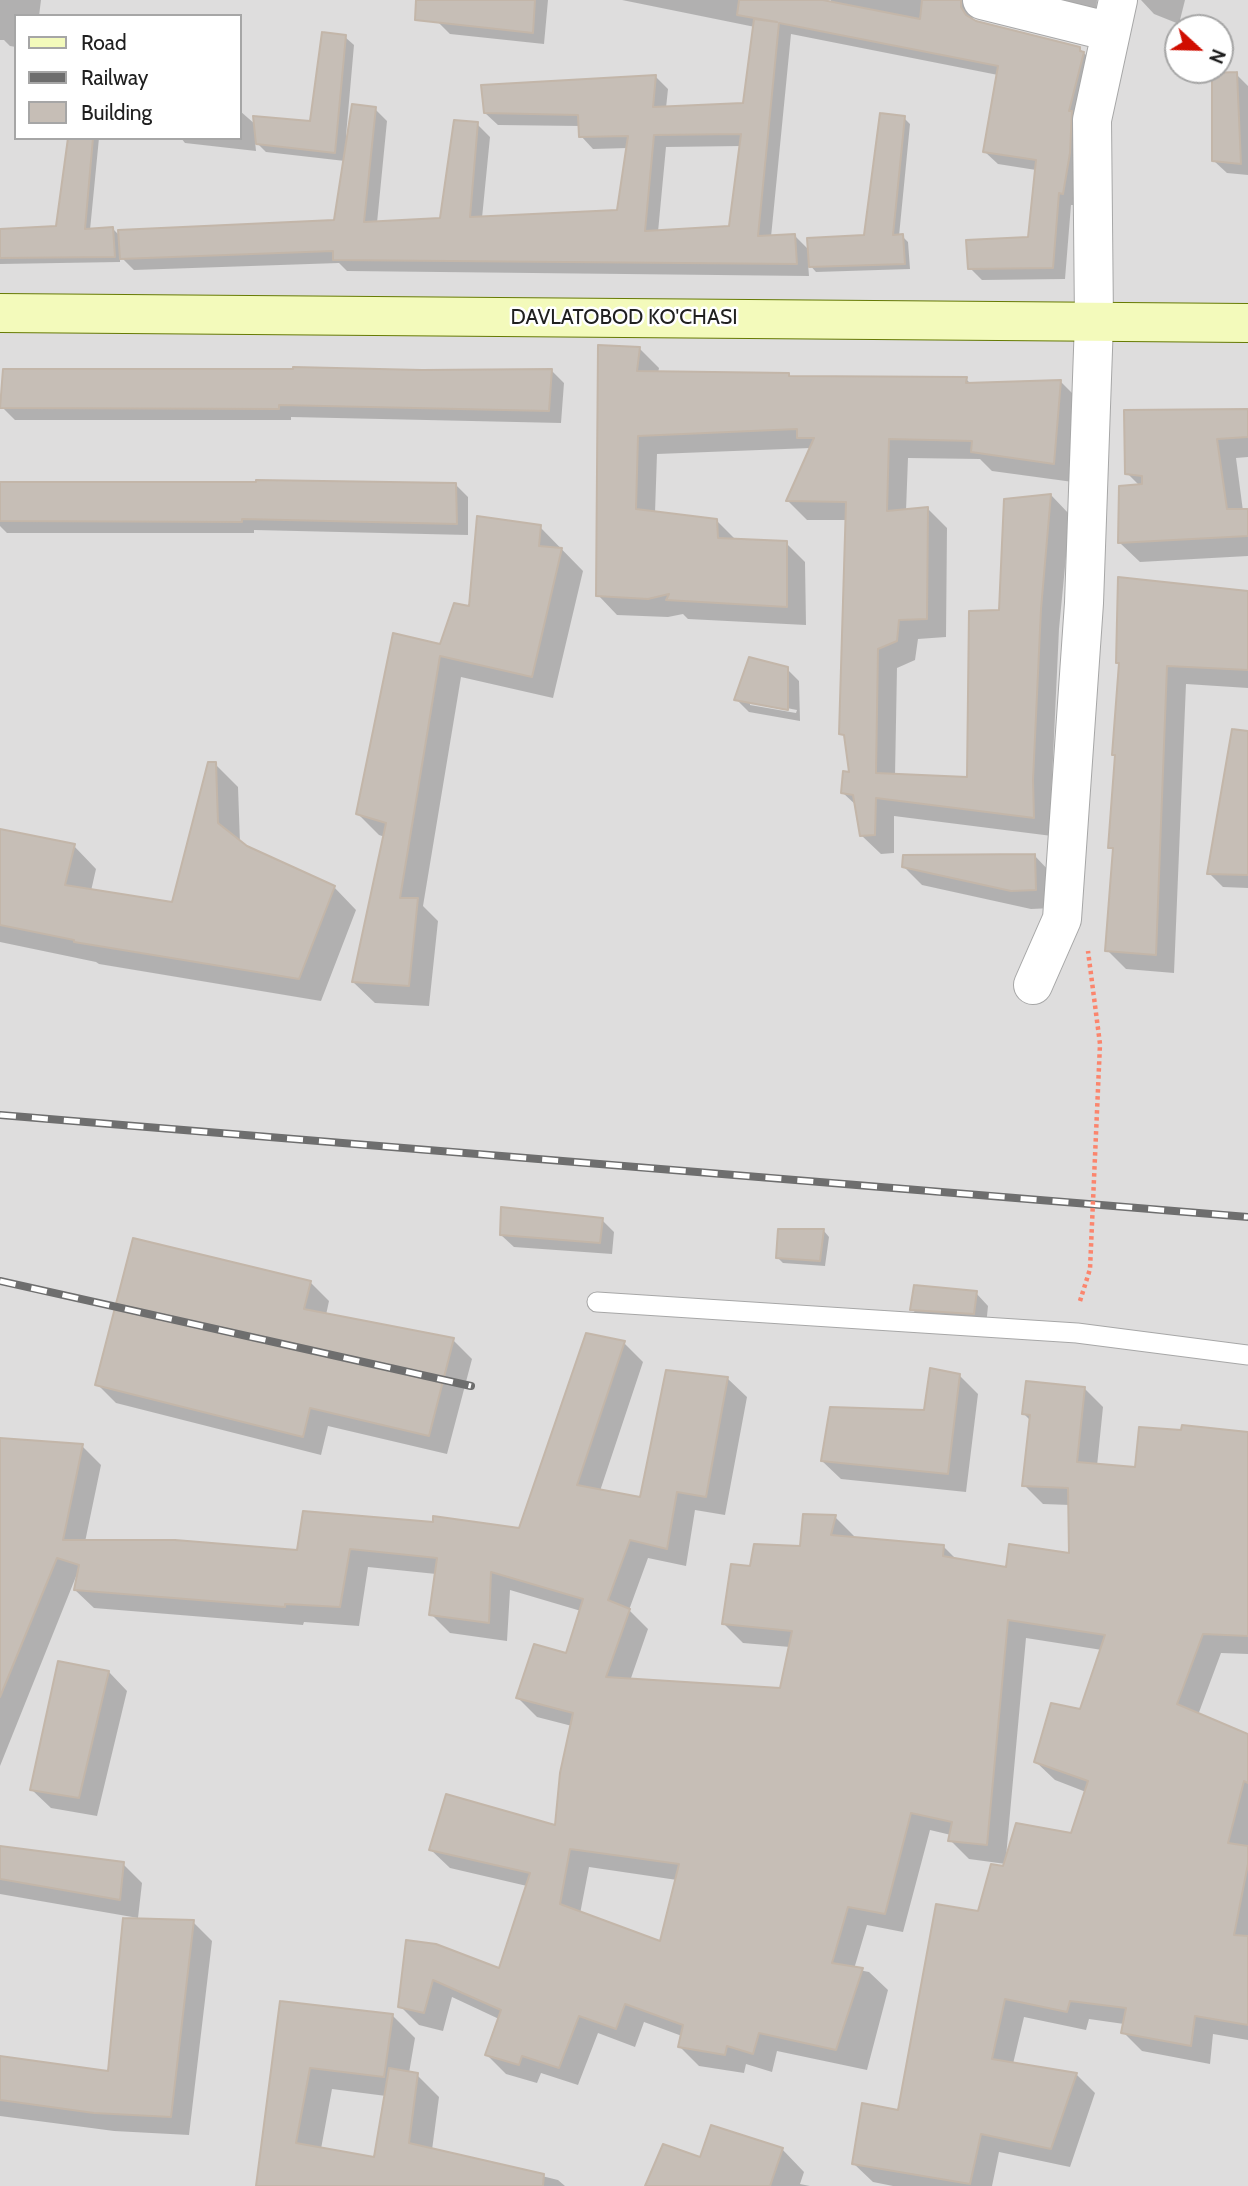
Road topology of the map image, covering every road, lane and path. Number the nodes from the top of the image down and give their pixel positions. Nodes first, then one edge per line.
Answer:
1 (982, 0) edge
2 (1114, 16) edge
3 (0, 313) edge
4 (1094, 322) junction
5 (1248, 324) edge
6 (1088, 951) dead end
7 (1033, 985) dead end
8 (1080, 1301) dead end
9 (597, 1302) dead end
10 (1248, 1356) edge

1 - 2 street
2 - 4 street
3 - 4 street, DAVLATOBOD KO'CHASI
4 - 5 street, DAVLATOBOD KO'CHASI
4 - 7 street
6 - 8 path, bridge
9 - 10 lane

